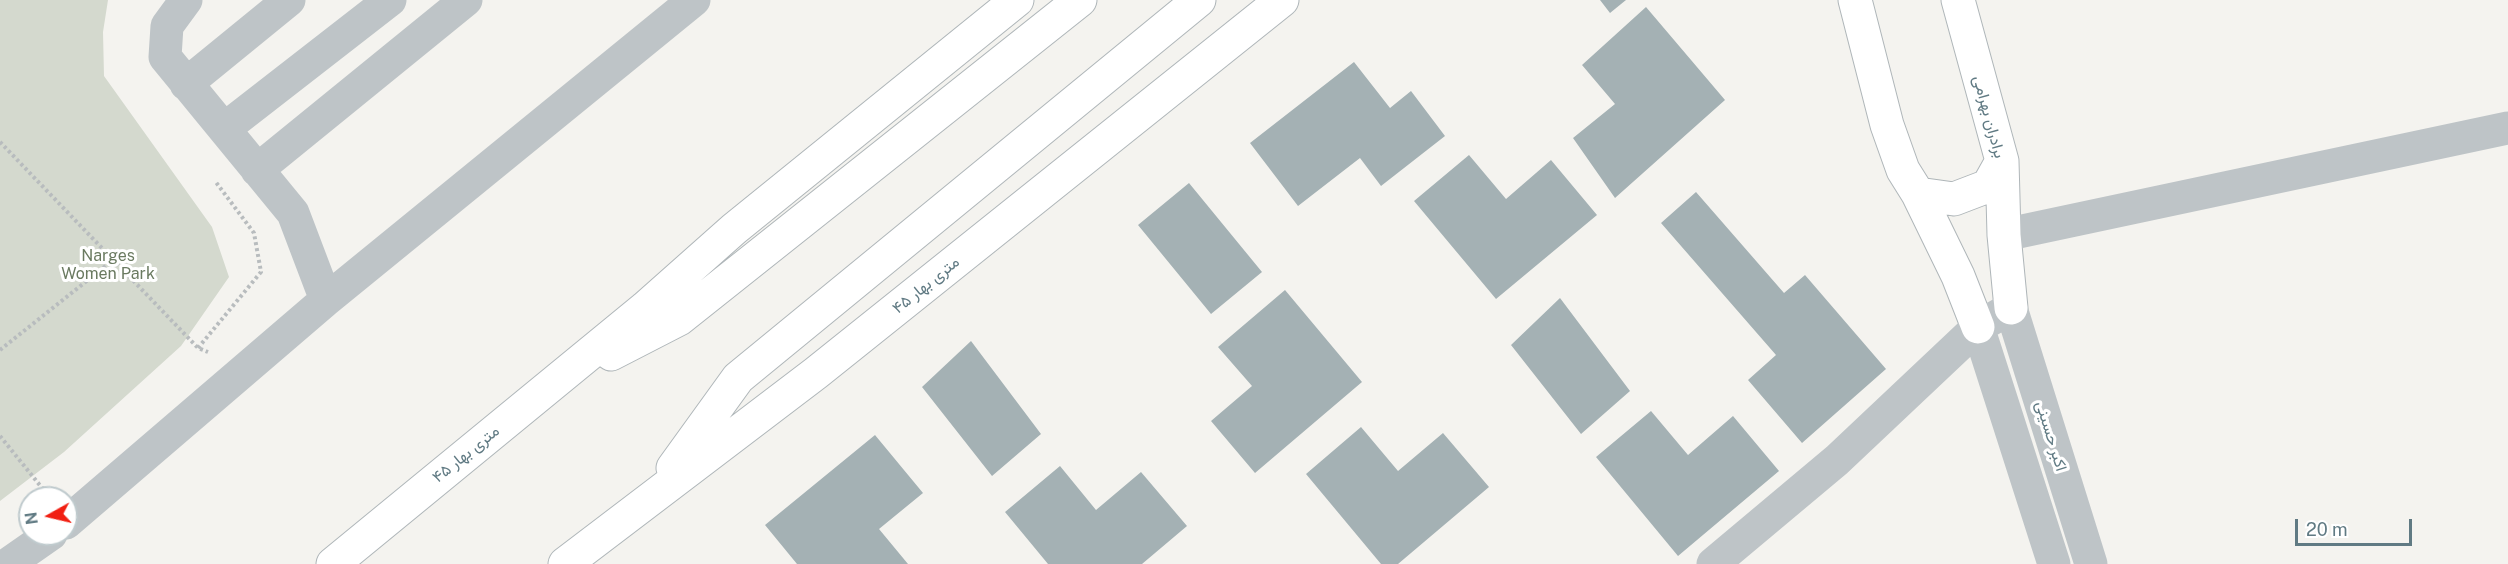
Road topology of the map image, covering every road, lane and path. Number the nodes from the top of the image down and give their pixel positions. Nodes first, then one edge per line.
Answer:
1 (186, 0) edge
2 (289, 0) edge
3 (390, 0) edge
4 (466, 0) edge
5 (694, 0) edge
6 (1017, 0) edge
7 (1080, 0) edge
8 (1199, 0) edge
9 (1282, 0) edge
10 (1855, 0) edge
11 (1958, 0) edge
12 (186, 84) junction
13 (2508, 128) edge
14 (224, 129) junction
15 (0, 142) edge
16 (2002, 161) junction
17 (257, 170) junction
18 (214, 178) dead end
19 (1918, 194) junction
20 (2004, 235) junction
21 (113, 261) junction
22 (326, 300) junction
23 (2012, 308) junction
24 (1978, 327) junction
25 (198, 348) junction
26 (0, 350) edge
27 (248, 369) junction
28 (551, 385) junction
29 (0, 436) edge
30 (40, 486) edge
31 (653, 497) junction
32 (78, 513) edge
33 (34, 546) edge
34 (8, 564) edge
35 (333, 564) edge
36 (565, 564) edge
37 (1713, 564) edge
38 (2054, 564) edge
39 (2091, 564) edge

1 - 12 street
2 - 12 street
3 - 14 street
4 - 17 street
5 - 22 street
6 - 28 main road, ۴۵ متری بهار
7 - 28 main road
8 - 31 main road
9 - 31 main road, ۴۵ متری بهار
10 - 19 main road
11 - 16 main road, برادران بهرامی
12 - 14 street
13 - 20 street
14 - 17 street
15 - 21 path
16 - 19 main road
16 - 20 main road, برادران بهرامی
17 - 22 street
18 - 25 path
19 - 24 main road
20 - 23 main road, برادران بهرامی
21 - 25 path
21 - 26 path
22 - 27 street
23 - 24 street
23 - 39 street, اکبر حسینی
24 - 37 street
24 - 38 street
25 - 27 path
27 - 32 street
28 - 35 main road, ۴۵ متری بهار
29 - 30 path
31 - 36 main road, ۴۵ متری بهار
33 - 34 street

